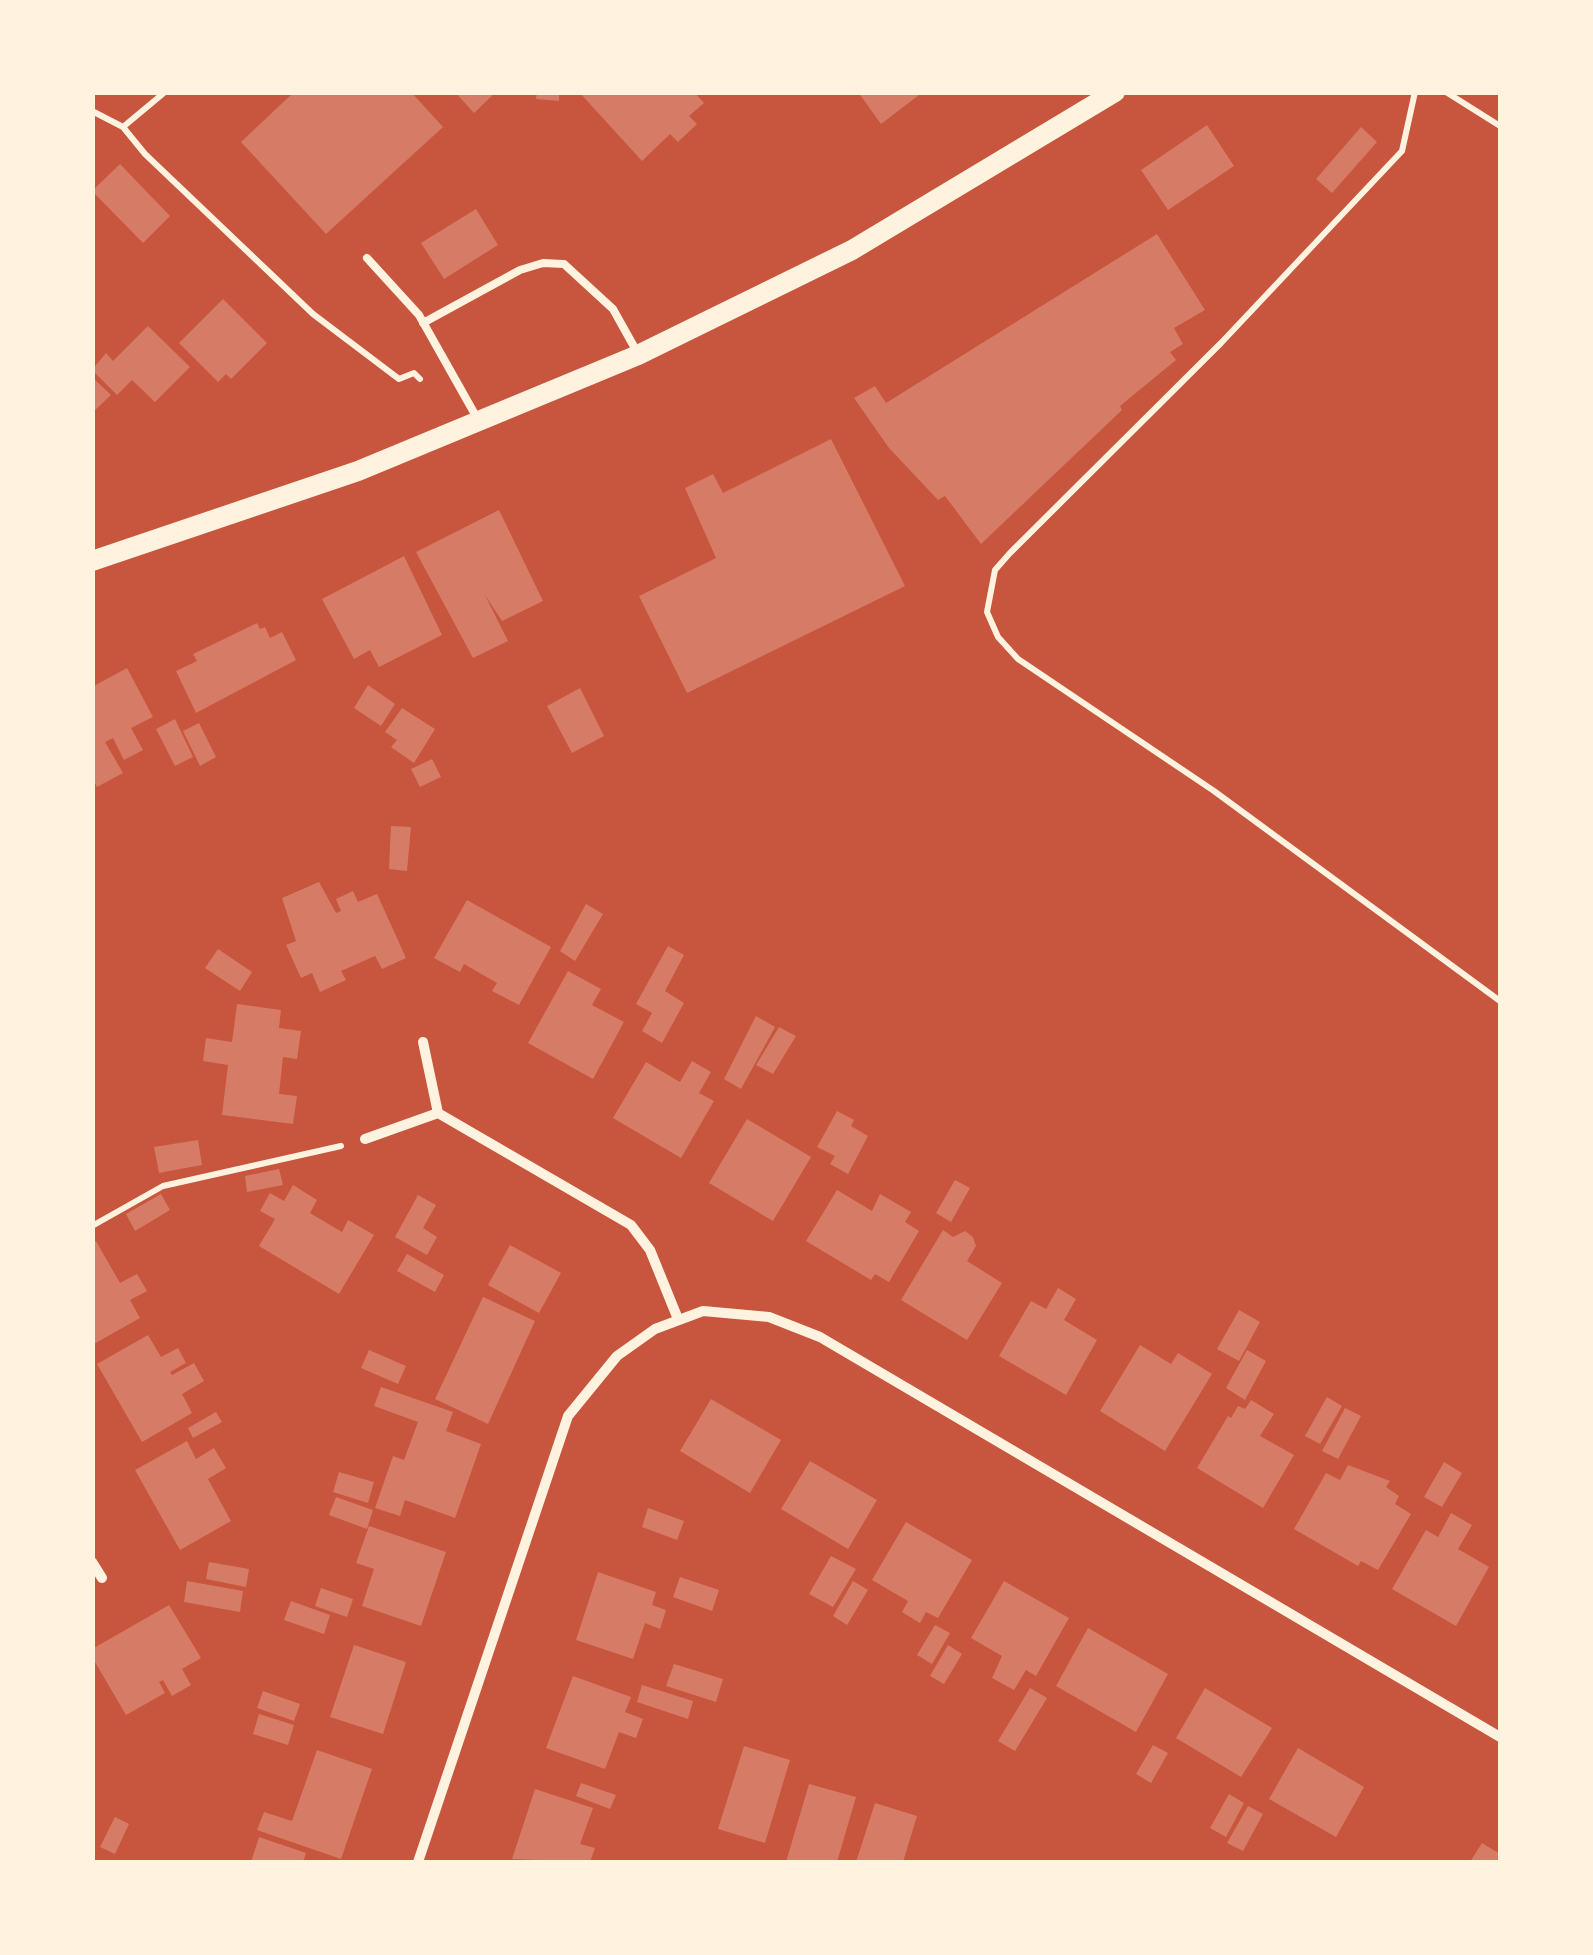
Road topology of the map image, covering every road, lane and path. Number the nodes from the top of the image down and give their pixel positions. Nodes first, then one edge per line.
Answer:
1 (166, 92) edge
2 (1116, 92) edge
3 (1416, 92) edge
4 (1446, 92) edge
5 (92, 111) edge
6 (1500, 126) edge
7 (123, 127) junction
8 (368, 258) dead end
9 (424, 322) junction
10 (638, 354) junction
11 (473, 424) junction
12 (92, 561) edge
13 (1500, 1001) edge
14 (423, 1042) dead end
15 (438, 1113) junction
16 (365, 1139) joint
17 (92, 1226) edge
18 (678, 1319) junction
19 (92, 1562) edge
20 (102, 1578) dead end
21 (1500, 1737) edge
22 (418, 1862) edge

1 - 7 path
2 - 10 main road
3 - 13 path
4 - 6 path
5 - 7 path
7 - 11 path
8 - 9 lane
9 - 10 lane
9 - 11 lane
10 - 11 main road
11 - 12 main road
14 - 15 street
15 - 16 street
15 - 18 street
16 - 17 path
18 - 21 street
18 - 22 street
19 - 20 street

